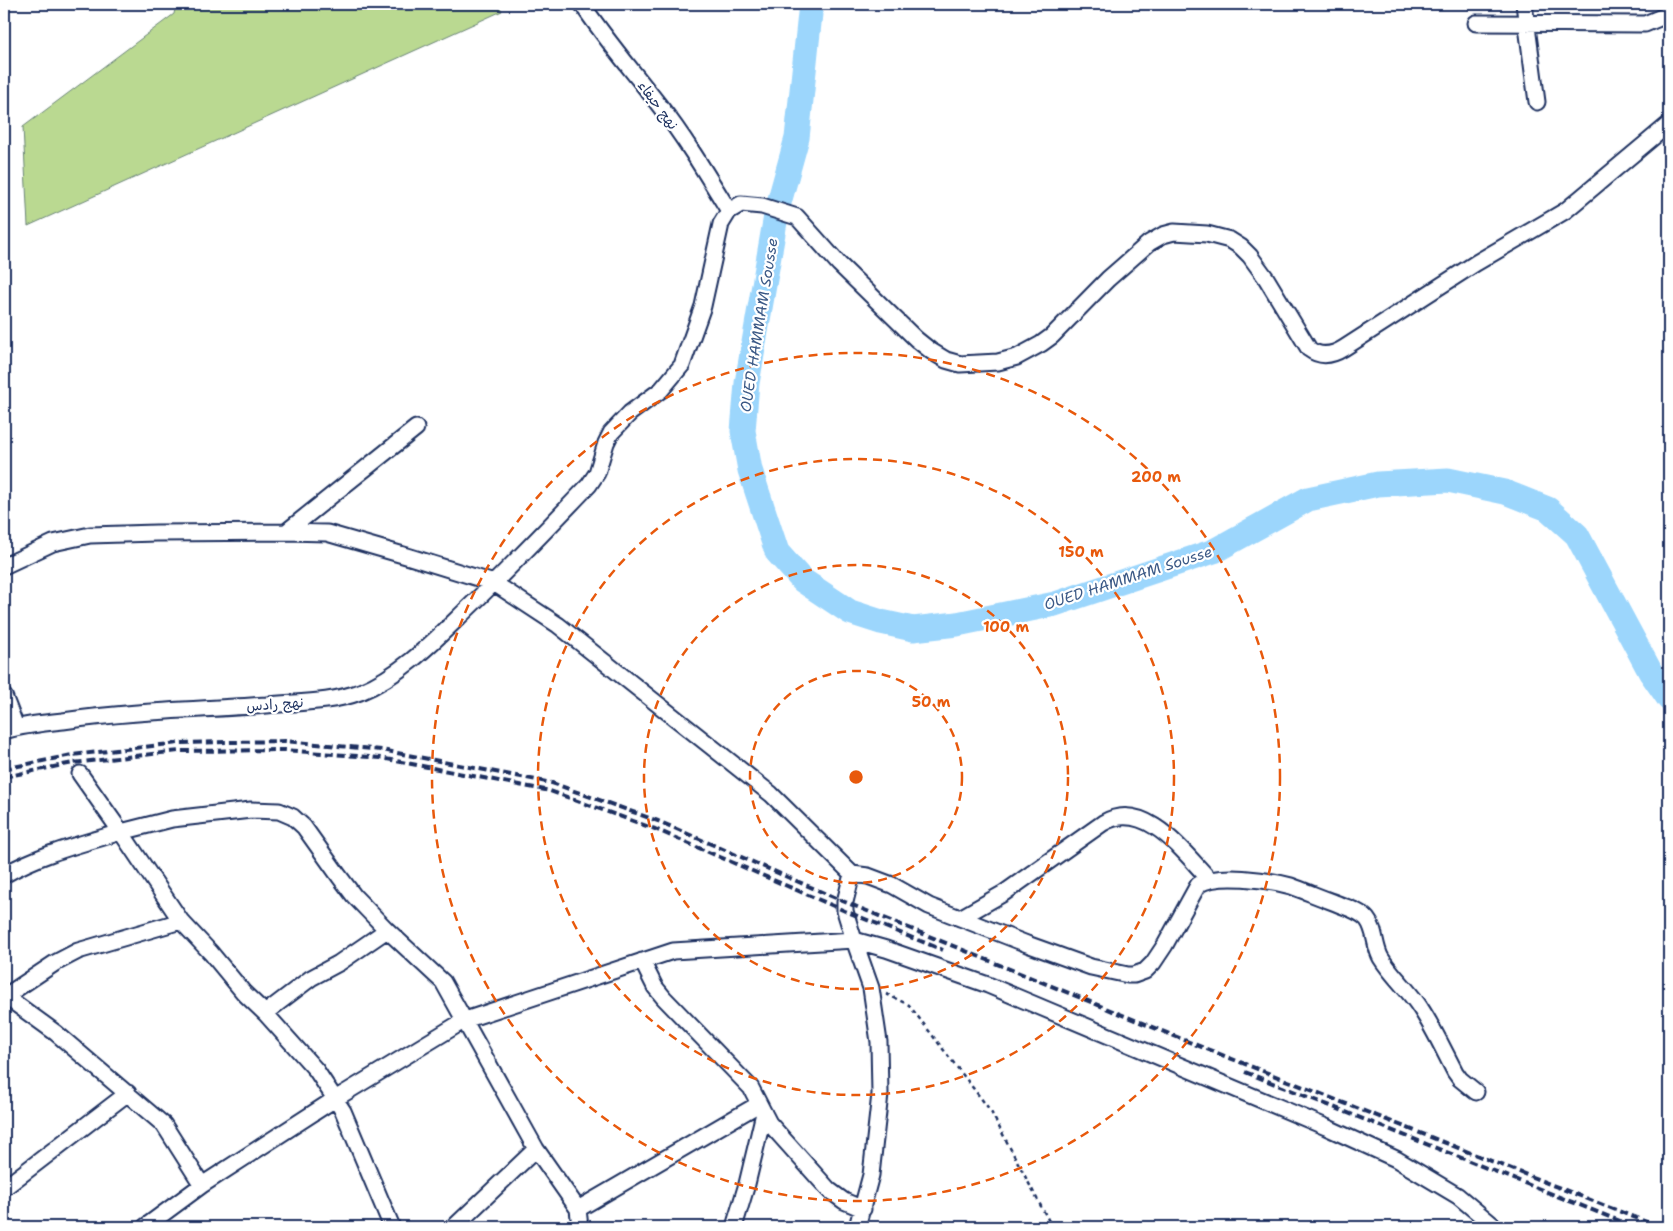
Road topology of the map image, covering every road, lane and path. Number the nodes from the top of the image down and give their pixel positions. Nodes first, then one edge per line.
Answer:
1 (582, 4) edge
2 (1524, 4) edge
3 (1669, 14) edge
4 (1476, 23) dead end
5 (1528, 24) junction
6 (1537, 102) dead end
7 (1669, 124) edge
8 (729, 211) junction
9 (416, 428) dead end
10 (286, 532) junction
11 (4, 566) edge
12 (494, 583) junction
13 (4, 696) edge
14 (10, 729) edge
15 (80, 774) dead end
16 (121, 832) junction
17 (852, 874) junction
18 (4, 875) edge
19 (1210, 880) junction
20 (960, 918) junction
21 (181, 920) junction
22 (387, 930) junction
23 (854, 940) junction
24 (642, 961) junction
25 (871, 988) junction
26 (4, 996) edge
27 (265, 1013) junction
28 (465, 1020) junction
29 (1476, 1092) dead end
30 (128, 1094) junction
31 (335, 1099) junction
32 (762, 1108) junction
33 (536, 1149) junction
34 (202, 1185) junction
35 (4, 1188) edge
36 (578, 1208) junction
37 (863, 1209) junction
38 (145, 1227) edge
39 (392, 1227) edge
40 (454, 1227) edge
41 (580, 1227) edge
42 (734, 1227) edge
43 (857, 1227) edge
44 (1052, 1227) edge
45 (1495, 1227) edge

1 - 8 street, نهج حيفاء
2 - 5 street
3 - 5 street
4 - 5 street
5 - 6 street
7 - 8 street
8 - 12 street, نهج رادس
9 - 10 street
10 - 11 street
10 - 12 street
12 - 14 street, نهج رادس
12 - 17 street
13 - 14 street
15 - 16 street
16 - 18 street
16 - 21 street
16 - 22 street
17 - 20 street
17 - 23 street
19 - 20 street
19 - 20 street
19 - 29 street
21 - 26 street
21 - 27 street
22 - 27 street
22 - 28 street
23 - 24 street
23 - 25 street
23 - 45 street
24 - 28 street
24 - 32 street
25 - 37 street
25 - 44 path
26 - 30 street
27 - 31 street
28 - 31 street
28 - 33 street
30 - 34 street
30 - 35 street
31 - 34 street
31 - 39 street
32 - 36 street
32 - 37 street
32 - 42 street
33 - 36 street
33 - 40 street
34 - 38 street
36 - 41 street
37 - 43 street

